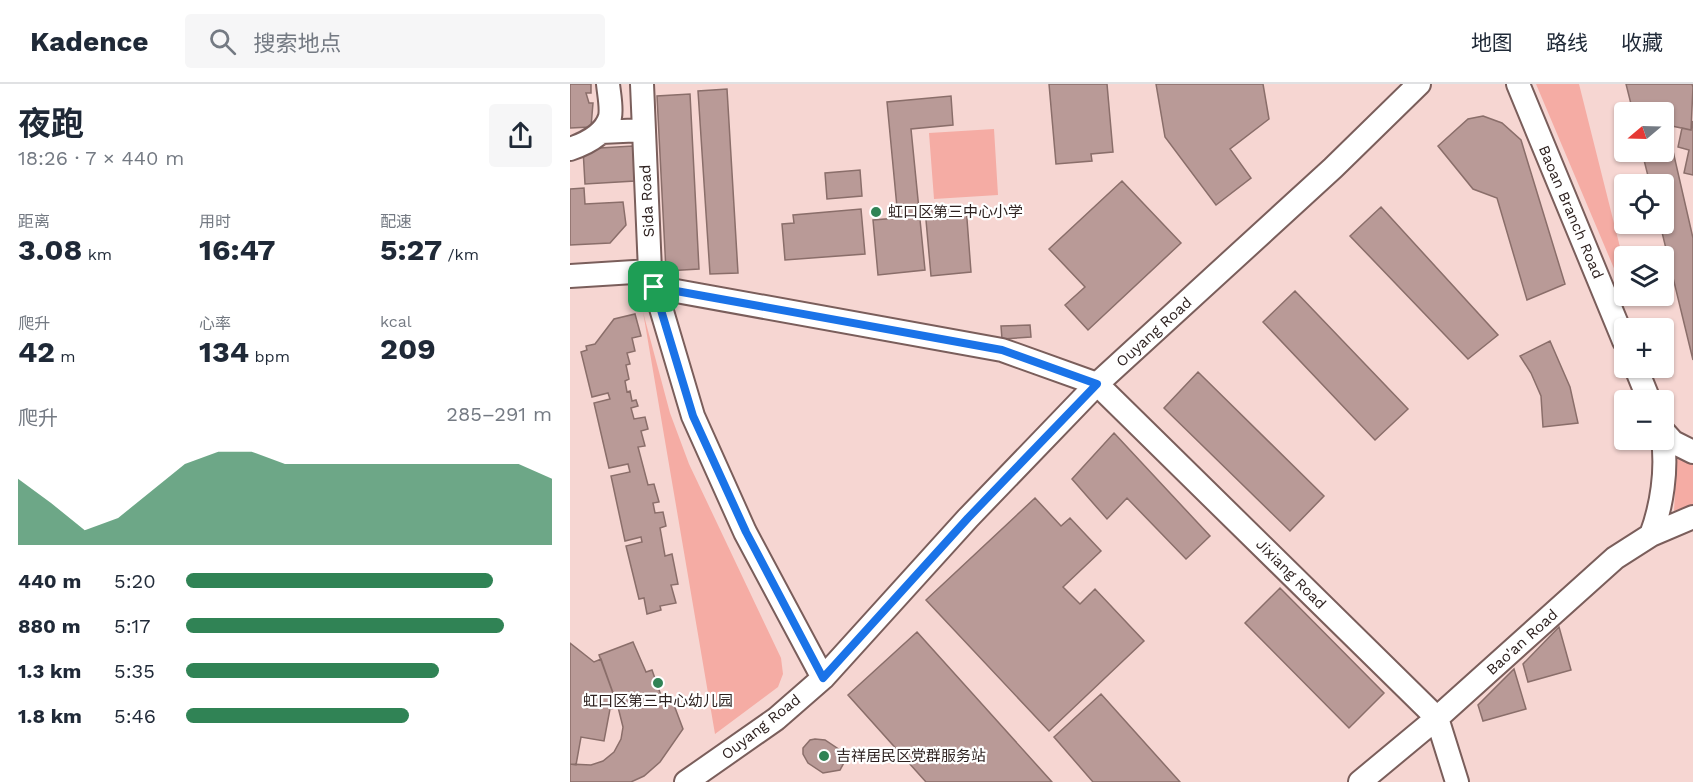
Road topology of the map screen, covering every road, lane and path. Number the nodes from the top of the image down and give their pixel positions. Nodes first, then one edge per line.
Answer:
1 (608, 84) edge
2 (642, 84) edge
3 (1419, 84) edge
4 (1518, 84) edge
5 (644, 130) junction
6 (601, 132) junction
7 (570, 149) edge
8 (570, 276) edge
9 (652, 279) junction
10 (1615, 318) edge
11 (1097, 384) junction
12 (1674, 442) edge
13 (1664, 450) edge
14 (1693, 452) edge
15 (1693, 517) edge
16 (1651, 535) junction
17 (823, 678) junction
18 (1437, 718) junction
19 (693, 780) edge
20 (1360, 782) edge
21 (1457, 782) edge

1 - 6 street
2 - 5 street, Sida Road
3 - 11 street, Ouyang Road
4 - 10 street, Baoan Branch Road
5 - 6 street
5 - 9 street, Sida Road
6 - 7 street
8 - 9 street
9 - 11 street
9 - 17 street, Sida Road
11 - 17 street, Ouyang Road
11 - 18 street, Jixiang Road
12 - 14 street
13 - 16 street
15 - 16 street, Bao'an Road
16 - 18 street, Bao'an Road
17 - 19 street, Ouyang Road
18 - 20 street, Bao'an Road
18 - 21 street, Jixiang Road

